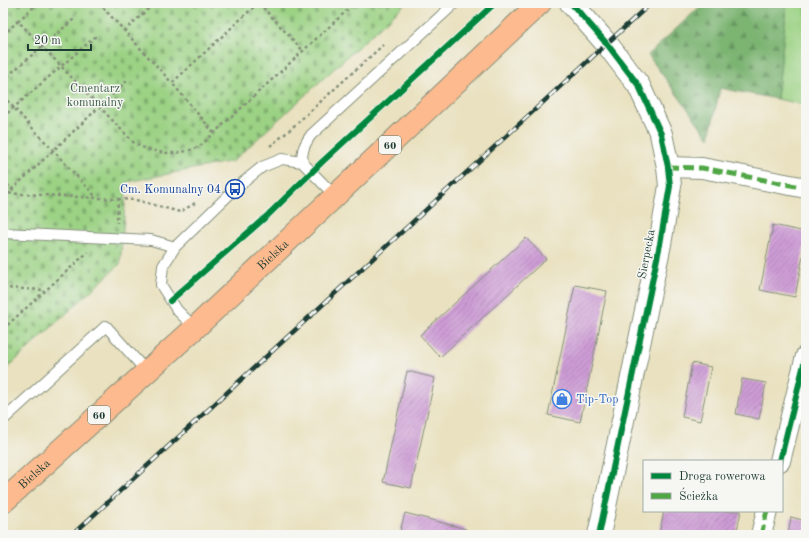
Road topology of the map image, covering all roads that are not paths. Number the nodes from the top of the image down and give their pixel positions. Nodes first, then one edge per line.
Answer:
1 (455, 3) edge
2 (540, 3) edge
3 (571, 3) edge
4 (302, 162) junction
5 (668, 167) junction
6 (806, 188) edge
7 (336, 196) junction
8 (3, 233) edge
9 (175, 247) junction
10 (195, 328) junction
11 (806, 356) edge
12 (146, 371) junction
13 (3, 420) edge
14 (780, 460) edge
15 (3, 502) edge
16 (767, 512) edge
17 (599, 535) edge
18 (761, 535) edge

1 - 4 lane
2 - 7 main road, Bielska / 60
3 - 5 street, Sierpecka
4 - 7 lane
4 - 9 lane
5 - 6 street
5 - 17 street, Sierpecka
7 - 10 main road, Bielska / 60
8 - 9 lane
9 - 10 lane
10 - 12 main road, Bielska / 60
11 - 14 street
12 - 13 lane
12 - 15 main road, Bielska / 60
16 - 18 street

